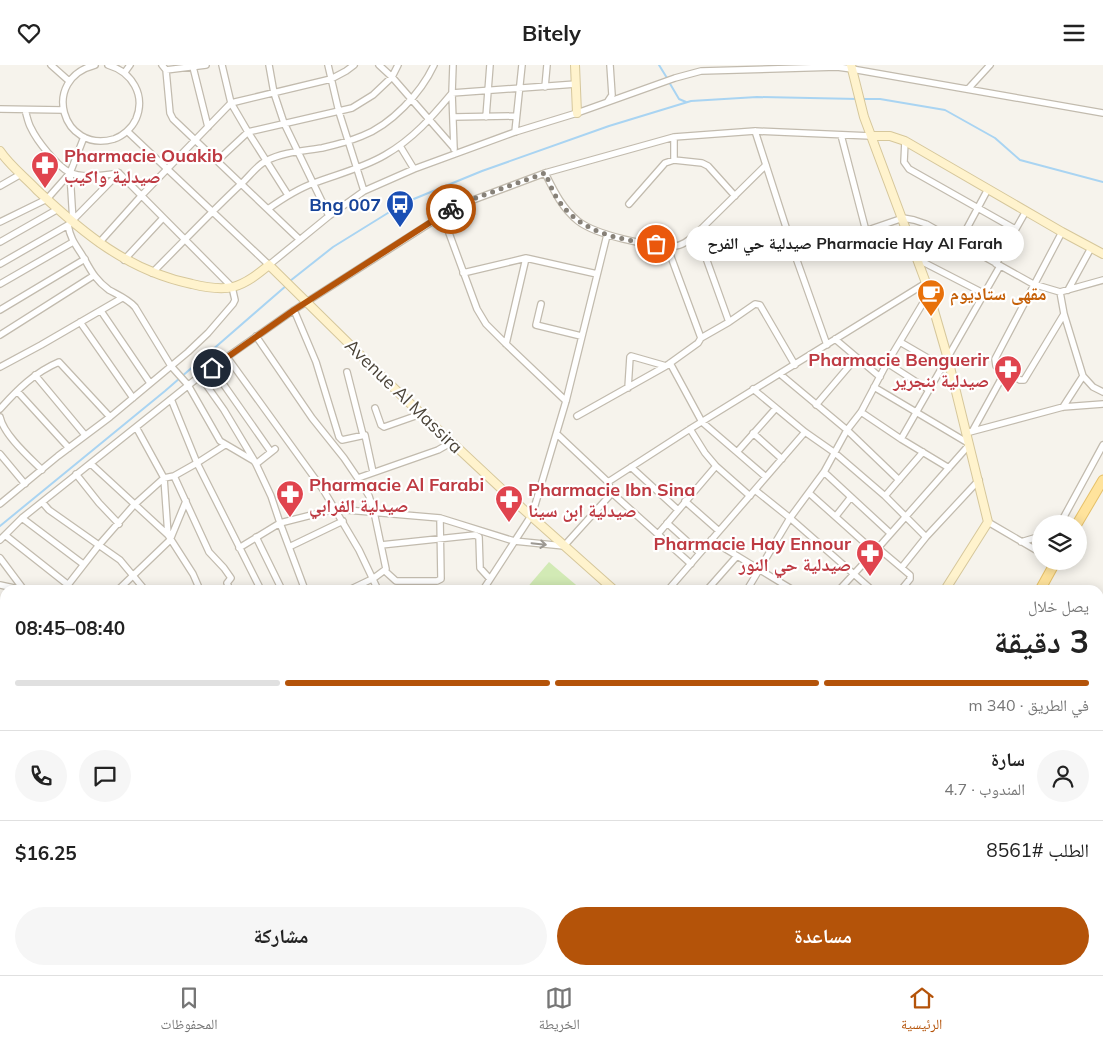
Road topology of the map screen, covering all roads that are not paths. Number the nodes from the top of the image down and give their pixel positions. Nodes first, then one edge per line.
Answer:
1 (51, 65) edge
2 (94, 65) edge
3 (108, 65) edge
4 (130, 65) edge
5 (206, 65) edge
6 (222, 65) edge
7 (269, 65) edge
8 (328, 65) edge
9 (354, 65) edge
10 (379, 65) edge
11 (398, 65) edge
12 (434, 65) edge
13 (453, 65) edge
14 (490, 65) edge
15 (522, 65) edge
16 (547, 65) edge
17 (575, 65) edge
18 (610, 65) edge
19 (990, 65) edge
20 (164, 67) edge
21 (193, 67) junction
22 (852, 67) edge
23 (124, 72) junction
24 (392, 77) junction
25 (331, 79) junction
26 (69, 81) junction
27 (576, 85) junction
28 (545, 87) junction
29 (519, 89) junction
30 (968, 89) junction
31 (488, 90) junction
32 (274, 93) junction
33 (452, 93) junction
34 (411, 100) junction
35 (608, 101) junction
36 (231, 103) junction
37 (0, 109) edge
38 (25, 110) junction
39 (63, 110) junction
40 (339, 112) junction
41 (577, 113) junction
42 (1103, 113) edge
43 (516, 115) junction
44 (453, 117) junction
45 (486, 117) junction
46 (429, 121) junction
47 (284, 123) junction
48 (208, 127) junction
49 (127, 131) junction
50 (755, 131) junction
51 (515, 132) junction
52 (248, 133) junction
53 (842, 135) junction
54 (872, 136) junction
55 (84, 137) junction
56 (674, 137) junction
57 (195, 140) junction
58 (349, 141) junction
59 (905, 141) junction
60 (400, 146) junction
61 (298, 151) junction
62 (454, 151) junction
63 (2, 157) edge
64 (217, 161) junction
65 (266, 161) junction
66 (674, 161) junction
67 (766, 165) junction
68 (167, 169) junction
69 (356, 169) junction
70 (414, 169) junction
71 (70, 173) junction
72 (119, 173) junction
73 (545, 173) junction
74 (21, 174) junction
75 (313, 183) junction
76 (241, 184) junction
77 (0, 186) edge
78 (988, 189) junction
79 (364, 191) junction
80 (142, 195) junction
81 (288, 195) junction
82 (734, 196) junction
83 (47, 199) junction
84 (629, 204) dead end
85 (58, 209) junction
86 (268, 209) junction
87 (978, 209) junction
88 (212, 211) junction
89 (1026, 211) junction
90 (442, 214) junction
91 (329, 216) junction
92 (163, 218) junction
93 (903, 218) junction
94 (0, 222) edge
95 (71, 224) junction
96 (1015, 229) junction
97 (866, 231) junction
98 (1062, 232) junction
99 (697, 233) junction
100 (607, 235) junction
101 (299, 239) junction
102 (185, 240) junction
103 (0, 242) edge
104 (73, 242) junction
105 (99, 243) junction
106 (959, 243) junction
107 (667, 245) junction
108 (1091, 248) junction
109 (795, 255) junction
110 (1103, 255) edge
111 (526, 258) junction
112 (84, 259) junction
113 (917, 259) junction
114 (124, 260) junction
115 (0, 264) edge
116 (269, 265) junction
117 (998, 265) junction
118 (463, 273) junction
119 (152, 274) junction
120 (597, 274) junction
121 (93, 276) junction
122 (1103, 280) edge
123 (926, 283) junction
124 (0, 284) edge
125 (1033, 284) junction
126 (232, 287) junction
127 (1068, 290) junction
128 (1060, 292) junction
129 (928, 293) junction
130 (985, 294) junction
131 (122, 297) junction
132 (307, 302) junction
133 (541, 304) dead end
134 (0, 310) edge
135 (294, 310) junction
136 (101, 311) junction
137 (1064, 314) junction
138 (729, 322) junction
139 (80, 323) junction
140 (0, 335) edge
141 (256, 336) junction
142 (581, 336) junction
143 (701, 338) junction
144 (835, 339) junction
145 (900, 342) junction
146 (506, 344) junction
147 (827, 345) junction
148 (227, 357) junction
149 (856, 358) junction
150 (948, 359) junction
151 (887, 363) junction
152 (668, 364) junction
153 (795, 365) junction
154 (0, 367) edge
155 (172, 367) junction
156 (943, 367) junction
157 (212, 368) junction
158 (347, 372) dead end
159 (1005, 372) junction
160 (780, 374) junction
161 (35, 375) junction
162 (200, 375) junction
163 (1083, 375) junction
164 (880, 377) junction
165 (150, 383) junction
166 (186, 383) junction
167 (874, 387) junction
168 (628, 388) junction
169 (753, 389) junction
170 (929, 390) junction
171 (17, 391) junction
172 (1103, 392) edge
173 (133, 397) junction
174 (171, 399) junction
175 (566, 401) junction
176 (1103, 404) edge
177 (816, 405) junction
178 (1063, 407) junction
179 (375, 408) dead end
180 (776, 408) junction
181 (0, 409) edge
182 (861, 412) junction
183 (917, 412) junction
184 (421, 414) junction
185 (577, 416) dead end
186 (0, 417) edge
187 (110, 417) junction
188 (702, 422) junction
189 (136, 427) junction
190 (690, 429) junction
191 (847, 430) junction
192 (970, 431) junction
193 (805, 432) junction
194 (753, 433) junction
195 (557, 434) junction
196 (86, 435) junction
197 (363, 435) junction
198 (901, 439) junction
199 (342, 440) junction
200 (452, 442) junction
201 (969, 444) junction
202 (225, 445) junction
203 (1103, 445) edge
204 (69, 448) junction
205 (737, 452) junction
206 (923, 452) junction
207 (835, 453) junction
208 (0, 454) edge
209 (344, 458) junction
210 (782, 459) junction
211 (255, 462) junction
212 (197, 463) junction
213 (91, 464) junction
214 (716, 466) junction
215 (631, 467) junction
216 (949, 468) junction
217 (42, 470) junction
218 (373, 472) junction
219 (824, 472) junction
220 (76, 475) junction
221 (174, 476) junction
222 (766, 477) junction
223 (164, 478) junction
224 (358, 478) junction
225 (899, 479) junction
226 (979, 480) junction
227 (1103, 480) edge
228 (608, 482) junction
229 (25, 484) junction
230 (755, 490) junction
231 (612, 493) junction
232 (809, 493) junction
233 (750, 496) junction
234 (885, 496) junction
235 (851, 497) junction
236 (186, 501) junction
237 (685, 501) junction
238 (42, 502) junction
239 (0, 504) edge
240 (134, 505) junction
241 (335, 509) junction
242 (678, 510) junction
243 (374, 512) junction
244 (1065, 515) edge
245 (1082, 515) edge
246 (531, 516) junction
247 (836, 516) junction
248 (906, 517) junction
249 (22, 518) junction
250 (440, 518) junction
251 (790, 518) junction
252 (343, 521) junction
253 (988, 522) junction
254 (280, 523) junction
255 (667, 523) junction
256 (119, 524) junction
257 (719, 531) junction
258 (890, 533) junction
259 (658, 534) junction
260 (5, 535) junction
261 (256, 537) junction
262 (926, 537) junction
263 (169, 538) junction
264 (440, 538) junction
265 (1032, 539) edge
266 (0, 540) edge
267 (712, 540) junction
268 (514, 541) junction
269 (1021, 542) junction
270 (99, 545) junction
271 (381, 545) junction
272 (564, 546) junction
273 (289, 547) junction
274 (239, 548) junction
275 (1032, 548) edge
276 (877, 550) junction
277 (700, 553) junction
278 (737, 556) junction
279 (0, 558) edge
280 (691, 564) junction
281 (83, 565) junction
282 (902, 567) junction
283 (759, 570) junction
284 (1051, 570) edge
285 (385, 571) junction
286 (854, 575) junction
287 (133, 577) junction
288 (374, 578) junction
289 (490, 579) junction
290 (19, 585) edge
291 (64, 585) edge
292 (68, 585) edge
293 (124, 585) edge
294 (140, 585) edge
295 (198, 585) edge
296 (228, 585) edge
297 (258, 585) edge
298 (280, 585) edge
299 (303, 585) edge
300 (359, 585) edge
301 (376, 585) edge
302 (486, 585) edge
303 (608, 585) edge
304 (672, 585) edge
305 (711, 585) edge
306 (749, 585) edge
307 (784, 585) edge
308 (844, 585) edge
309 (866, 585) edge
310 (905, 585) edge
311 (948, 585) edge
312 (1043, 585) edge

1 - 26 street
2 - 26 street
3 - 23 street
4 - 23 street
5 - 21 street
6 - 36 street
7 - 32 street
8 - 25 street
9 - 25 street
10 - 24 street
11 - 24 street
12 - 34 street
13 - 33 street
14 - 31 street
15 - 29 street
16 - 28 street
17 - 27 street
18 - 35 street
19 - 30 street
20 - 21 street
20 - 57 street
21 - 48 street
22 - 30 street
22 - 35 street
22 - 54 street
23 - 49 street
24 - 34 street
24 - 40 street
25 - 32 street
25 - 40 street
26 - 39 street
27 - 28 street
27 - 41 street
28 - 29 street
29 - 31 street
29 - 43 street
30 - 42 street
31 - 33 street
31 - 45 street
32 - 36 street
32 - 47 street
33 - 44 street
33 - 46 street
34 - 46 street
34 - 58 street
35 - 41 street
36 - 48 street
36 - 52 street
37 - 38 street
38 - 39 street
38 - 71 street
39 - 55 street
40 - 47 street
40 - 58 street
41 - 51 street
43 - 45 street
43 - 51 street
44 - 45 street
44 - 62 street
46 - 60 street
46 - 62 street
47 - 52 street
47 - 61 street
48 - 57 street
49 - 55 street
49 - 68 street
50 - 53 street
50 - 56 street
50 - 67 street
51 - 62 street
52 - 64 street
52 - 65 street
53 - 54 street
53 - 97 street
54 - 59 street
54 - 93 street
55 - 71 street
56 - 66 street
56 - 73 street
57 - 64 street
57 - 68 street
58 - 61 street
58 - 69 street
59 - 78 street
59 - 87 street
60 - 69 street
60 - 70 street
61 - 65 street
61 - 75 street
62 - 70 street
63 - 74 street
64 - 76 street
65 - 76 street
65 - 81 street
66 - 82 street
66 - 84 street
67 - 82 street
67 - 109 street
68 - 80 street
68 - 88 street
69 - 75 street
69 - 79 street
70 - 79 street
71 - 72 street
71 - 83 street
71 - 95 street
72 - 80 street
72 - 95 street
73 - 90 street
73 - 100 street
74 - 77 street
74 - 83 street
75 - 81 street
75 - 91 street
76 - 86 street
76 - 88 street
78 - 87 street
78 - 89 street
79 - 91 street
80 - 92 street
80 - 105 street
81 - 86 street
82 - 99 street
83 - 85 street
83 - 94 street
85 - 95 street
85 - 103 street
86 - 101 street
87 - 96 street
87 - 106 street
88 - 102 street
88 - 116 street
89 - 96 street
89 - 98 street
90 - 118 street
90 - 132 street
91 - 101 street
92 - 102 street
92 - 114 street
93 - 97 street
93 - 106 street
93 - 113 street
95 - 104 street
95 - 105 street
95 - 115 street
96 - 117 street
97 - 109 street
98 - 108 street
98 - 125 street
99 - 107 street
99 - 138 street
100 - 107 street
100 - 120 street
101 - 116 street
102 - 119 street
102 - 126 street
104 - 112 street
104 - 124 street
105 - 114 street
106 - 117 street
107 - 143 street
108 - 110 street
108 - 127 street
109 - 147 street
111 - 118 street
111 - 120 street
111 - 146 street
112 - 121 street
112 - 134 street
113 - 123 street
113 - 130 street
114 - 119 street
116 - 126 street
116 - 132 street, Avenue Al Massira
117 - 125 street
117 - 130 street
118 - 146 street
119 - 126 street
120 - 142 street
121 - 131 street
121 - 140 street
122 - 127 street
123 - 129 street
123 - 144 street
125 - 128 street
125 - 159 street
126 - 155 street
127 - 128 street
128 - 137 street
129 - 145 street
129 - 150 street
130 - 150 street
131 - 136 street
131 - 155 street
132 - 135 street
132 - 184 street, Avenue Al Massira
133 - 142 street
135 - 141 street
135 - 199 street
136 - 139 street
136 - 165 street
137 - 159 street
137 - 163 street
138 - 143 street
138 - 153 street
139 - 154 street
139 - 173 street
141 - 148 street
141 - 209 street
142 - 175 street
143 - 152 street
144 - 147 street
144 - 149 street
145 - 151 street
145 - 156 street
146 - 175 street
147 - 153 street
148 - 157 street
148 - 241 street
149 - 164 street
149 - 177 street
150 - 156 street
150 - 192 street
151 - 164 street
151 - 170 street
152 - 168 street
152 - 168 street
152 - 188 street
153 - 160 street
155 - 165 street
155 - 166 street
156 - 170 street
157 - 162 street
157 - 211 street
158 - 197 street
159 - 192 street
160 - 169 street
160 - 177 street
161 - 171 street
161 - 187 street
161 - 196 street
162 - 166 street
162 - 211 street
163 - 172 street
163 - 178 street
164 - 167 street
165 - 173 street
166 - 174 street
166 - 202 street
167 - 182 street
167 - 183 street
168 - 185 street
169 - 180 street
169 - 188 street
170 - 183 street
171 - 181 street
171 - 204 street
173 - 187 street
174 - 189 street
174 - 212 street
175 - 195 street
176 - 178 street
177 - 191 street
178 - 192 street
179 - 184 street
180 - 193 street
180 - 194 street
182 - 191 street
182 - 198 street
183 - 198 street
183 - 201 street
184 - 200 street, Avenue Al Massira
186 - 217 street
187 - 196 street
188 - 190 street
188 - 205 street
189 - 213 street
189 - 223 street
190 - 214 street
190 - 215 street
191 - 207 street
191 - 225 street
192 - 201 street
193 - 207 street
193 - 210 street
194 - 205 street
194 - 210 street
195 - 228 street
195 - 246 street
196 - 204 street
197 - 199 street
197 - 218 street
198 - 206 street
199 - 209 street
200 - 218 street
200 - 246 street, Avenue Al Massira
201 - 216 street
201 - 226 street
202 - 211 street
202 - 212 street
203 - 244 street
204 - 217 street
205 - 222 street
206 - 216 street
206 - 225 street
207 - 219 street
207 - 234 street
208 - 229 street
209 - 224 street
210 - 222 street
211 - 254 street
212 - 221 street
212 - 274 street
213 - 220 street
213 - 240 street
214 - 233 street
214 - 237 street
215 - 228 street
215 - 242 street
216 - 248 street
217 - 229 street
218 - 224 street
219 - 232 street
219 - 235 street
220 - 238 street
220 - 256 street
221 - 223 street
221 - 236 street
222 - 230 street
223 - 240 street
223 - 263 street
224 - 243 street
225 - 234 street
226 - 253 street
226 - 262 street
227 - 245 main road
228 - 231 street
229 - 239 street
230 - 233 street
230 - 251 street
231 - 259 street
231 - 272 street
232 - 247 street
232 - 251 street
233 - 257 street
234 - 248 street
235 - 247 street
235 - 258 street
236 - 263 street
236 - 296 street
237 - 242 street
237 - 257 street
238 - 249 street
238 - 270 street
240 - 256 street
240 - 263 street
241 - 243 street
241 - 252 street
241 - 254 street
242 - 255 street
243 - 250 street
243 - 271 street
246 - 268 street
246 - 272 street, Avenue Al Massira
247 - 276 street
248 - 258 street
248 - 262 street
249 - 260 street
249 - 281 street
250 - 264 street
250 - 268 street
251 - 283 street
251 - 286 street
252 - 273 street
252 - 288 street
253 - 269 street
253 - 311 street
254 - 261 street
254 - 273 street
255 - 259 street
255 - 277 street
256 - 270 street
257 - 267 street
258 - 276 street
259 - 280 street
260 - 266 street
260 - 291 street
261 - 274 street
261 - 298 street
262 - 282 street
263 - 287 street
263 - 295 street
264 - 271 street
264 - 285 street
264 - 289 street
265 - 269 street
267 - 277 street
267 - 278 street
268 -> 272 street
268 - 289 street
269 - 275 street
270 - 281 street
270 - 287 street
271 - 285 street
272 - 303 street, Avenue Al Massira
273 - 299 street
274 - 297 street
276 - 282 street
276 - 286 street
277 - 280 street
278 - 283 street
278 - 305 street
279 - 290 street
280 - 304 street
281 - 292 street
282 - 310 street
283 - 306 street
283 - 307 street
284 - 312 main road
285 - 288 street
286 - 308 street
286 - 309 street
287 - 293 street
287 - 294 street
288 - 300 street
288 - 301 street
289 - 302 street

